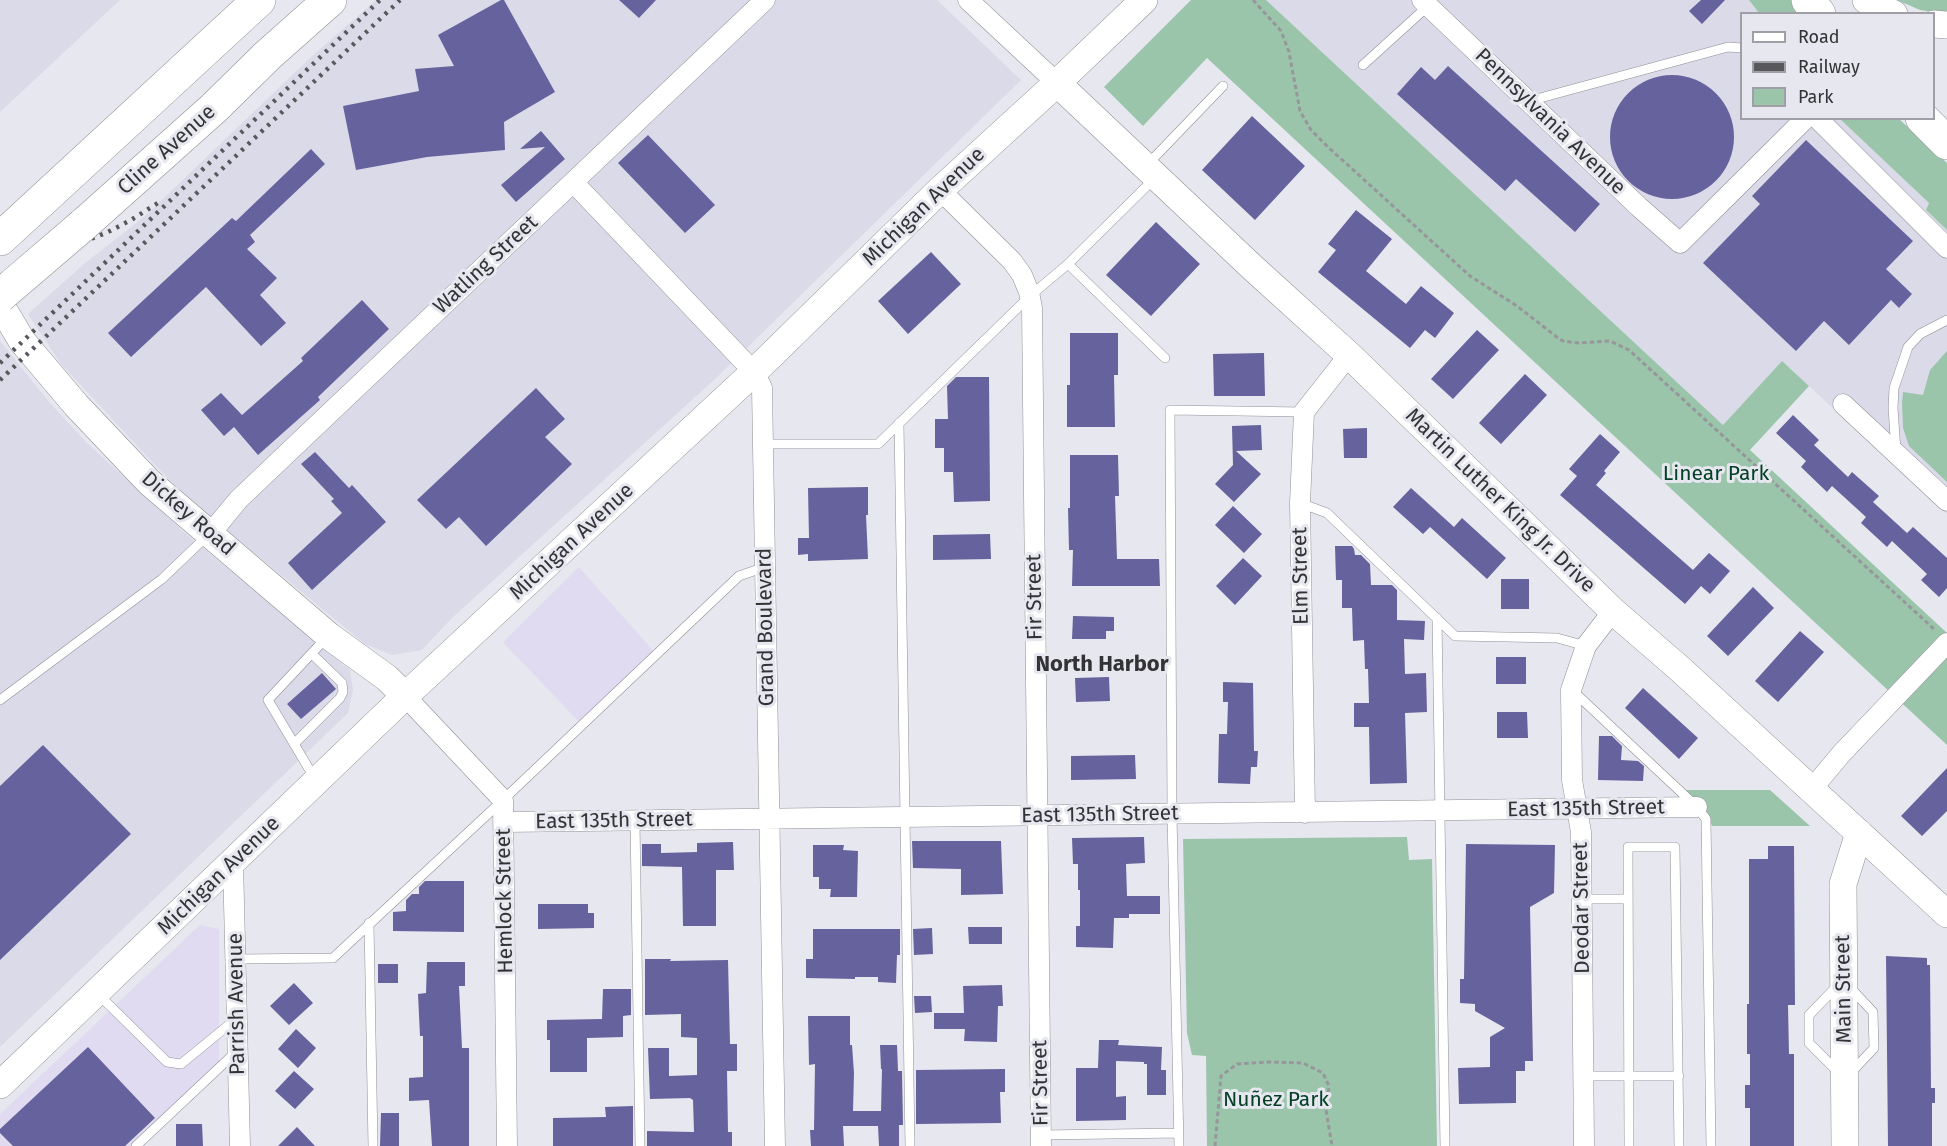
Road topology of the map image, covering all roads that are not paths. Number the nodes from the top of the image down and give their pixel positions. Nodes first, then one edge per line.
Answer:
1 (259, 0) edge
2 (330, 0) edge
3 (354, 0) edge
4 (765, 0) edge
5 (968, 0) edge
6 (1144, 0) edge
7 (1808, 0) edge
8 (1866, 0) edge
9 (1425, 3) edge
10 (1817, 12) edge
11 (1890, 12) edge
12 (1740, 48) edge
13 (1363, 65) dead end
14 (1057, 83) junction
15 (1223, 86) dead end
16 (1529, 101) junction
17 (214, 108) junction
18 (1804, 120) edge
19 (1819, 120) edge
20 (1924, 120) edge
21 (1947, 143) edge
22 (1151, 172) junction
23 (573, 182) junction
24 (940, 190) junction
25 (0, 239) edge
26 (1947, 248) edge
27 (1068, 264) junction
28 (0, 296) edge
29 (1030, 296) junction
30 (0, 304) edge
31 (1947, 320) edge
32 (1349, 355) junction
33 (1165, 358) dead end
34 (754, 372) junction
35 (1843, 404) dead end
36 (1304, 412) junction
37 (899, 423) junction
38 (763, 444) junction
39 (1896, 453) junction
40 (1947, 501) edge
41 (1300, 503) junction
42 (210, 534) junction
43 (765, 567) junction
44 (1613, 611) junction
45 (1437, 618) junction
46 (1943, 638) edge
47 (320, 645) junction
48 (1586, 646) junction
49 (1571, 690) junction
50 (405, 696) junction
51 (0, 700) edge
52 (294, 744) junction
53 (316, 782) junction
54 (1811, 790) junction
55 (504, 800) junction
56 (1697, 807) junction
57 (1577, 809) junction
58 (1440, 812) junction
59 (1305, 813) junction
60 (1172, 814) junction
61 (1038, 815) junction
62 (906, 817) junction
63 (769, 819) junction
64 (635, 821) junction
65 (504, 822) junction
66 (1859, 834) junction
67 (233, 862) junction
68 (1582, 899) junction
69 (1628, 899) junction
70 (1947, 914) edge
71 (369, 923) junction
72 (237, 959) junction
73 (97, 993) junction
74 (238, 1017) junction
75 (238, 1049) junction
76 (1584, 1076) junction
77 (1629, 1076) junction
78 (1679, 1076) junction
79 (0, 1085) edge
80 (1179, 1133) junction
81 (1041, 1140) edge
82 (136, 1146) edge
83 (240, 1146) edge
84 (373, 1146) edge
85 (507, 1146) edge
86 (640, 1146) edge
87 (775, 1146) edge
88 (910, 1146) edge
89 (1179, 1146) edge
90 (1445, 1146) edge
91 (1584, 1146) edge
92 (1629, 1146) edge
93 (1679, 1146) edge
94 (1711, 1146) edge
95 (1845, 1146) edge

1 - 25 highway
2 - 17 highway, Cline Avenue
3 - 17 highway
4 - 23 street, Watling Street
5 - 14 street
6 - 14 main road, Michigan Avenue
7 - 10 highway
8 - 11 main road
9 - 13 lane
9 - 16 street, Pennsylvania Avenue
12 - 16 lane
14 - 22 main road, Martin Luther King Jr. Drive
14 - 24 main road, Michigan Avenue
15 - 22 lane
16 - 18 street, Pennsylvania Avenue
17 - 28 highway, Cline Avenue, bridge
19 - 26 street
20 - 21 highway
22 - 27 lane
22 - 32 main road, Martin Luther King Jr. Drive
23 - 34 street, Grand Boulevard
23 - 42 street, Watling Street
24 - 29 street, Fir Street
24 - 34 main road, Michigan Avenue
27 - 29 lane
27 - 33 lane
29 - 37 lane
29 - 61 street, Fir Street
30 - 42 main road, Dickey Road
31 - 39 lane
32 - 36 street
32 - 44 main road, Martin Luther King Jr. Drive
34 - 38 street, Grand Boulevard
34 - 50 main road, Michigan Avenue
35 - 39 street
36 - 41 street, Elm Street
36 - 60 lane
37 - 38 lane
37 - 62 lane
38 - 43 street, Grand Boulevard
39 - 40 street
41 - 45 lane
41 - 59 street, Elm Street
42 - 47 main road, Dickey Road
42 - 51 lane
43 - 55 lane
43 - 63 street, Grand Boulevard
44 - 48 street, Deodar Street
44 - 54 main road, Martin Luther King Jr. Drive
45 - 48 lane
45 - 58 lane
46 - 54 street
47 - 50 main road, Dickey Road
47 - 52 lane
47 - 52 lane
48 - 49 street, Deodar Street
49 - 56 lane
49 - 57 street, Deodar Street
50 - 53 main road, Michigan Avenue
50 - 55 street, Hemlock Street
52 - 53 lane
53 - 67 main road, Michigan Avenue
54 - 66 main road, Martin Luther King Jr. Drive
55 - 65 street, Hemlock Street
55 - 71 lane
56 - 57 street, East 135th Street
56 - 94 lane
57 - 58 street, East 135th Street
57 - 68 street, Deodar Street
58 - 59 street, East 135th Street
58 - 90 lane
59 - 60 street, East 135th Street
60 - 61 street, East 135th Street
60 - 80 lane
61 - 62 street, East 135th Street
61 - 81 street, Fir Street
62 - 63 street, East 135th Street
62 - 88 lane
63 - 64 street, East 135th Street
63 - 87 street, Grand Boulevard
64 - 65 street, East 135th Street
64 - 86 lane
65 - 85 street, Hemlock Street
66 - 70 main road, Martin Luther King Jr. Drive
66 - 95 main road, Main Street
67 - 72 street, Parrish Avenue
67 - 73 main road, Michigan Avenue
68 - 69 lane
68 - 76 street, Deodar Street
69 - 77 lane
69 - 78 lane
71 - 72 lane
71 - 84 lane
72 - 74 street, Parrish Avenue
73 - 74 lane
73 - 79 main road, Michigan Avenue
74 - 75 street, Parrish Avenue
75 - 82 lane
75 - 83 street, Parrish Avenue
76 - 77 lane
76 - 91 street, Deodar Street
77 - 78 lane
77 - 92 lane
78 - 93 lane
80 - 81 lane
80 - 89 lane

